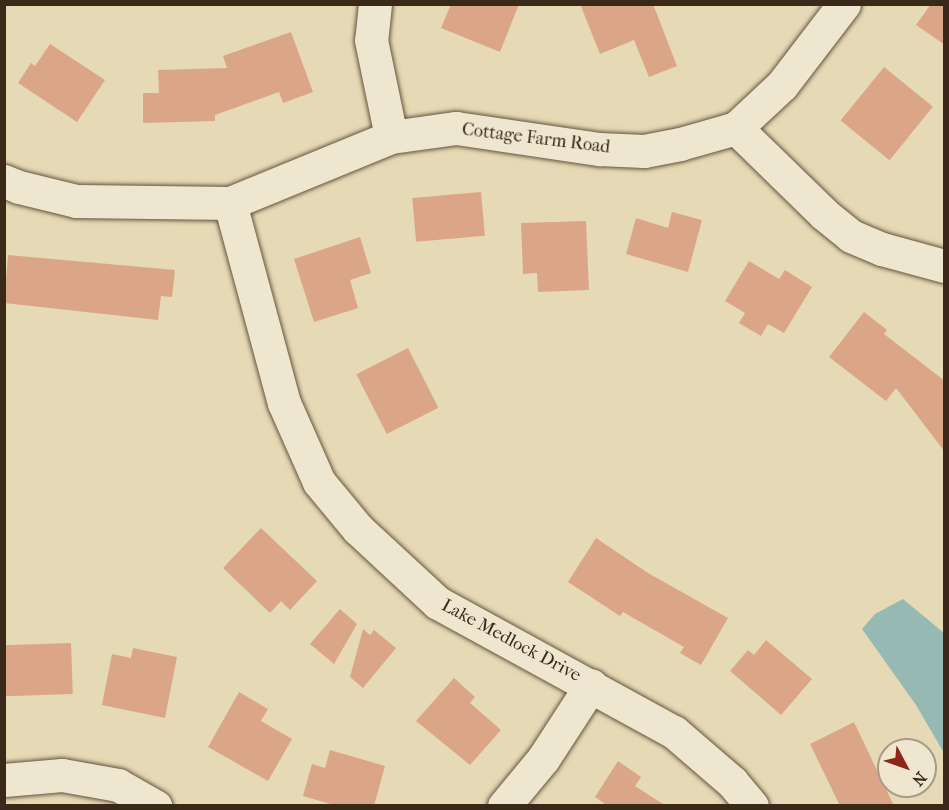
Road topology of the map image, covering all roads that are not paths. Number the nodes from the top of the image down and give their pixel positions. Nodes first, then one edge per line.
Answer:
1 (375, 4) edge
2 (844, 4) edge
3 (736, 128) junction
4 (391, 137) junction
5 (4, 181) edge
6 (230, 204) junction
7 (945, 266) edge
8 (591, 685) junction
9 (4, 780) edge
10 (155, 806) edge
11 (504, 806) edge
12 (752, 806) edge

1 - 4 street
2 - 3 street, Cottage Farm Road
3 - 4 street, Cottage Farm Road
3 - 7 street
4 - 6 street, Cottage Farm Road
5 - 6 street, Cottage Farm Road
6 - 8 street, Lake Medlock Drive
8 - 11 street
8 - 12 street, Lake Medlock Drive
9 - 10 street

